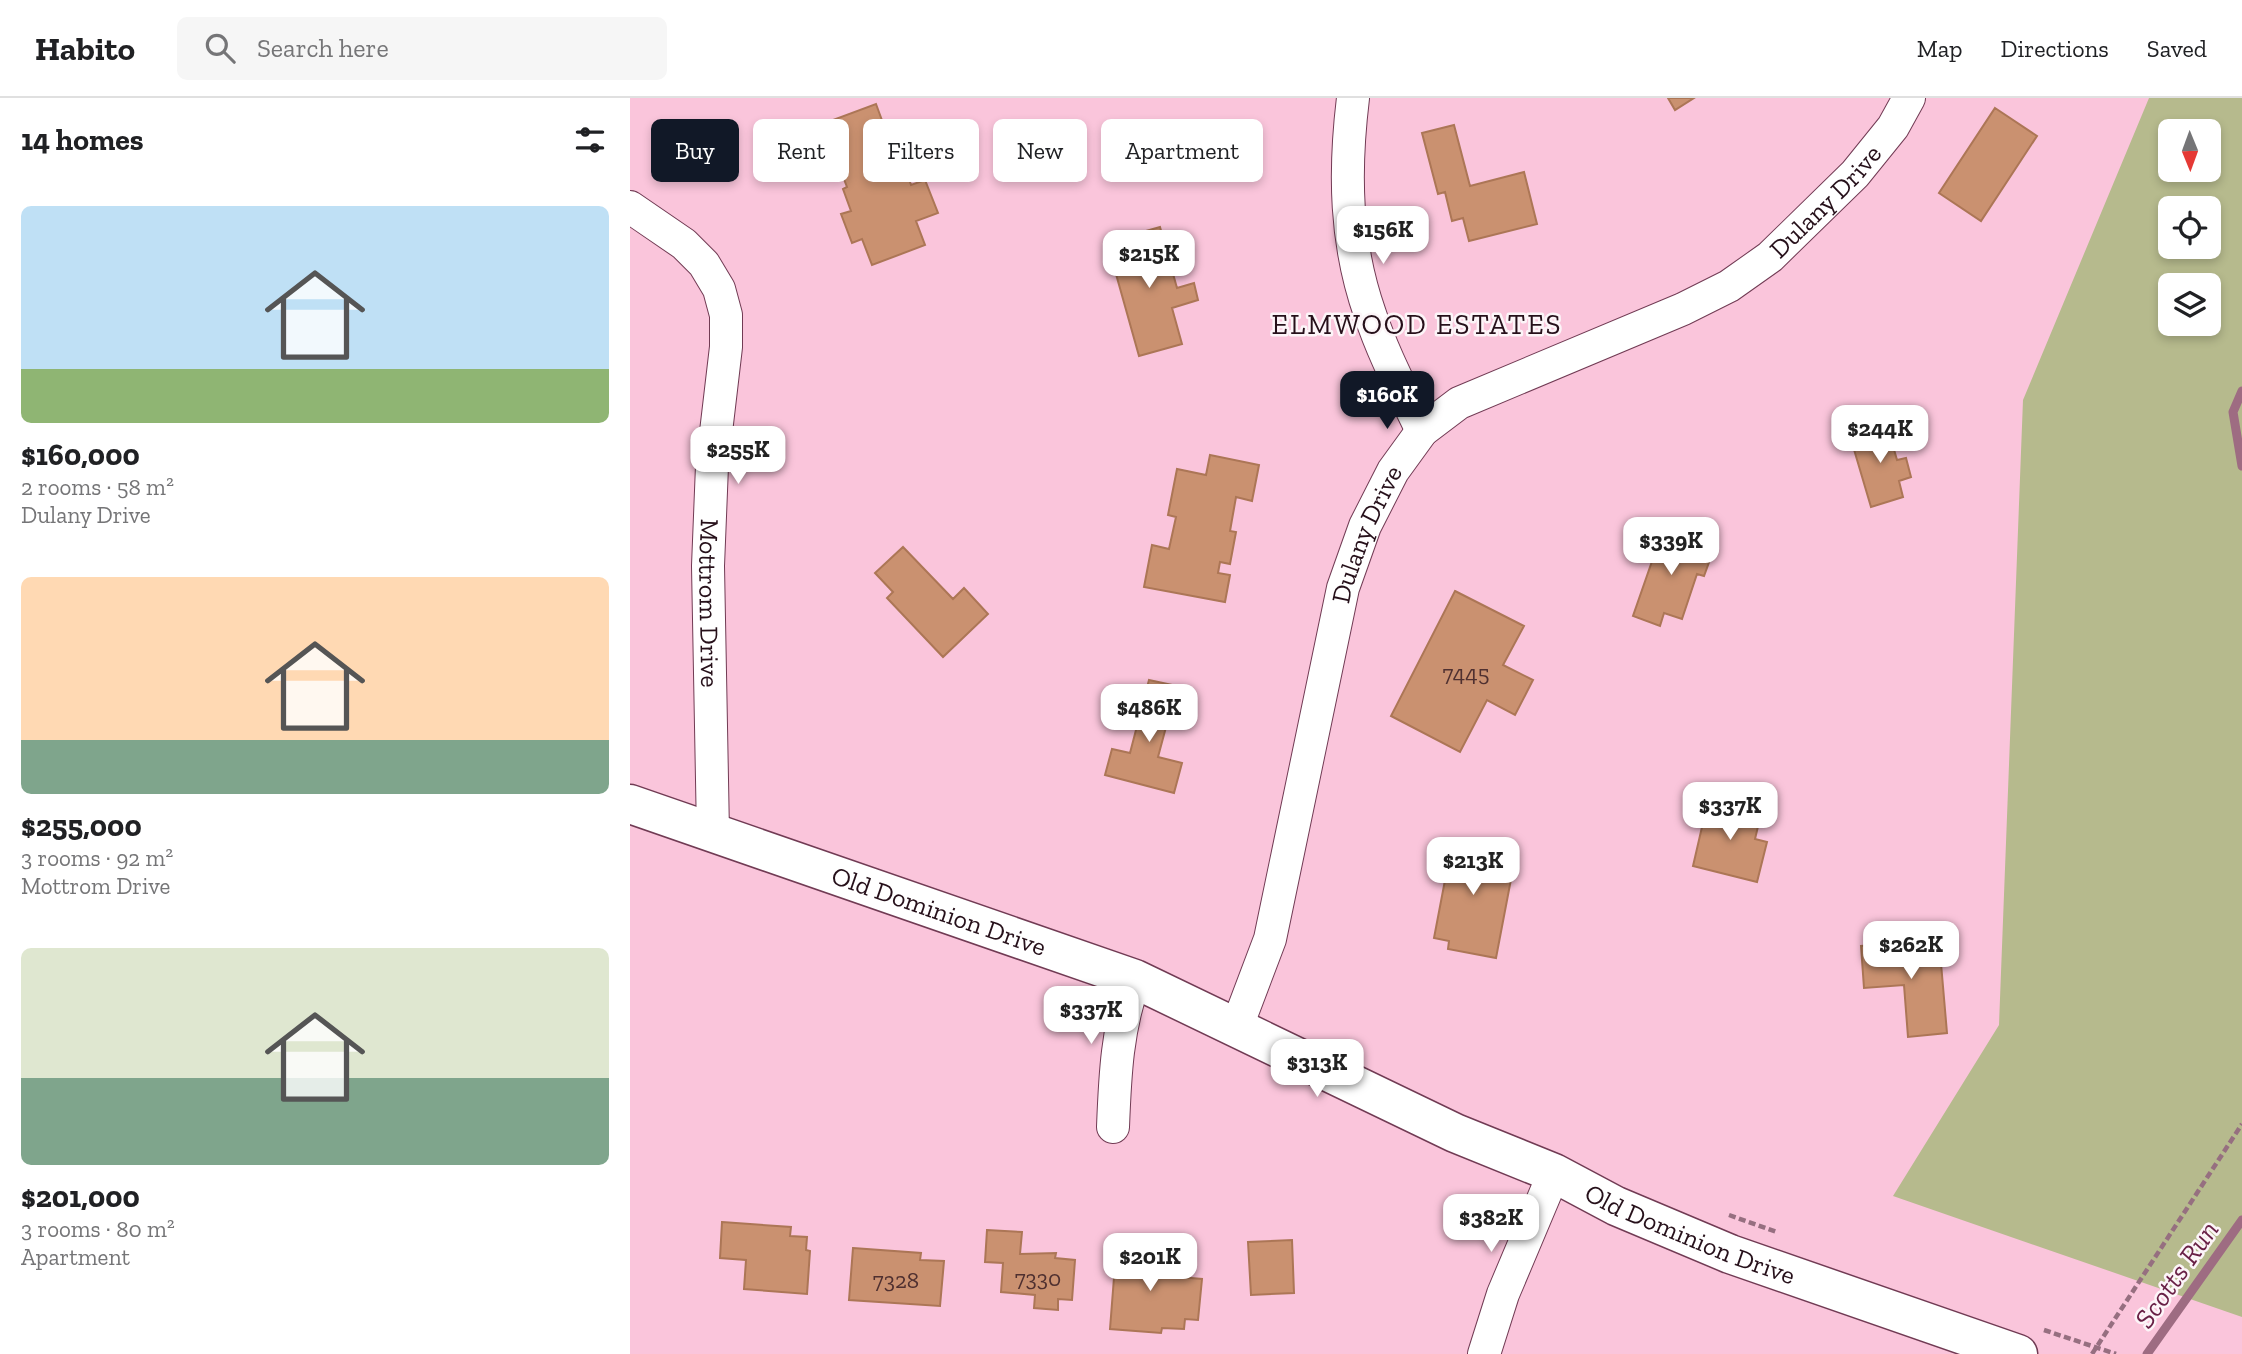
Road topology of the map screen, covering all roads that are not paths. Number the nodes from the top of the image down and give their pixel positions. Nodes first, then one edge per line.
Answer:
1 (1353, 98) edge
2 (1909, 98) edge
3 (630, 207) edge
4 (1422, 431) junction
5 (630, 804) edge
6 (713, 832) junction
7 (1135, 979) junction
8 (1236, 1030) junction
9 (1113, 1126) dead end
10 (1553, 1174) junction
11 (2031, 1336) edge
12 (1484, 1354) edge

1 - 4 street
2 - 4 street, Dulany Drive
3 - 6 street, Mottrom Drive
4 - 8 street, Dulany Drive
5 - 6 main road, Old Dominion Drive
6 - 7 main road, Old Dominion Drive
7 - 8 main road, Old Dominion Drive
7 - 9 street
8 - 10 main road, Old Dominion Drive
10 - 11 main road, Old Dominion Drive
10 - 12 street

